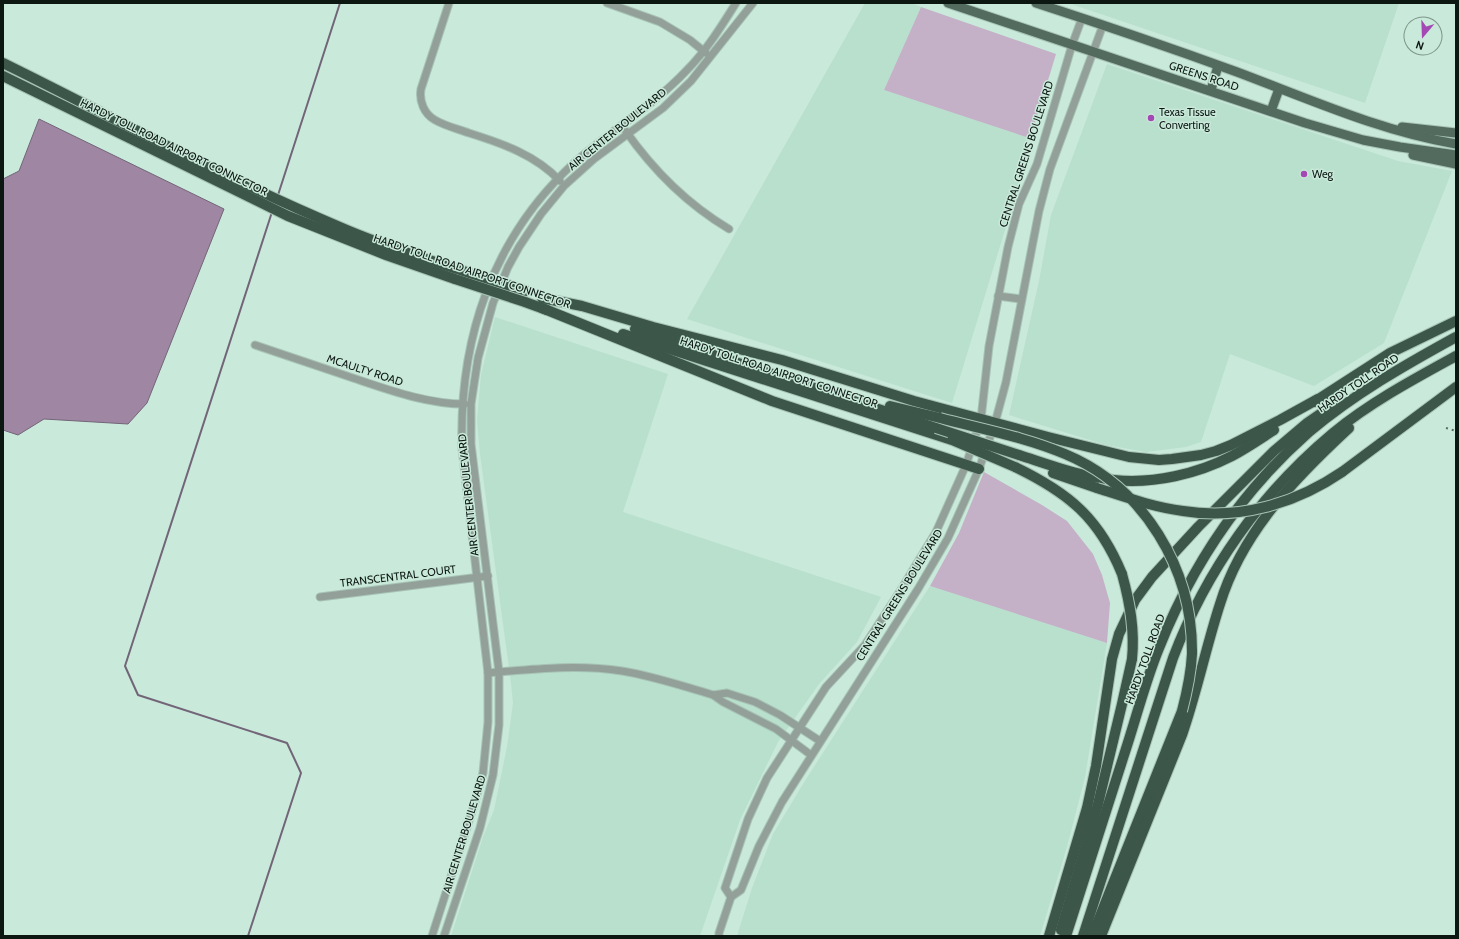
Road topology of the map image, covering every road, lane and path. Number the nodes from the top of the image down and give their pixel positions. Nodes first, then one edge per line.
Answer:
1 (449, 3) edge
2 (607, 3) edge
3 (736, 3) edge
4 (753, 3) edge
5 (948, 3) edge
6 (1036, 3) edge
7 (1082, 18) junction
8 (1103, 25) junction
9 (1072, 45) junction
10 (704, 51) junction
11 (1093, 52) junction
12 (3, 57) edge
13 (711, 57) junction
14 (3, 63) edge
15 (1218, 66) junction
16 (3, 76) edge
17 (31, 77) junction
18 (3, 81) edge
19 (1279, 89) junction
20 (1211, 90) junction
21 (59, 104) junction
22 (1271, 111) junction
23 (1380, 125) junction
24 (621, 126) junction
25 (1456, 133) edge
26 (628, 134) junction
27 (1363, 140) junction
28 (1456, 144) edge
29 (1456, 155) edge
30 (1037, 164) junction
31 (1456, 164) edge
32 (1050, 169) junction
33 (558, 179) junction
34 (564, 186) junction
35 (729, 229) dead end
36 (457, 274) junction
37 (998, 296) junction
38 (1021, 299) junction
39 (484, 300) junction
40 (493, 303) junction
41 (542, 303) junction
42 (1456, 321) edge
43 (1456, 336) edge
44 (255, 345) dead end
45 (1456, 356) edge
46 (1383, 378) junction
47 (1456, 387) edge
48 (1318, 399) junction
49 (1381, 399) junction
50 (462, 404) junction
51 (471, 404) junction
52 (981, 419) junction
53 (995, 423) junction
54 (937, 427) junction
55 (1017, 461) junction
56 (966, 465) junction
57 (978, 469) junction
58 (478, 498) junction
59 (468, 500) junction
60 (936, 532) junction
61 (948, 538) junction
62 (488, 576) junction
63 (478, 577) junction
64 (320, 598) dead end
65 (499, 672) junction
66 (488, 673) junction
67 (713, 695) junction
68 (800, 728) junction
69 (791, 740) junction
70 (820, 741) junction
71 (811, 755) junction
72 (483, 773) junction
73 (493, 775) junction
74 (460, 850) junction
75 (471, 854) junction
76 (730, 897) junction
77 (718, 935) edge
78 (432, 936) edge
79 (444, 936) edge
80 (1049, 936) edge
81 (1060, 936) edge
82 (1066, 936) edge
83 (1083, 936) edge
84 (1092, 936) edge
85 (1101, 936) edge

1 - 33 street
2 - 10 street
3 - 10 street, AIR CENTER BOULEVARD
4 - 13 street, AIR CENTER BOULEVARD
5 - 9 main road, GREENS ROAD
6 - 7 main road, GREENS ROAD
7 - 8 main road, GREENS ROAD
7 - 9 street, CENTRAL GREENS BOULEVARD
8 - 11 street, CENTRAL GREENS BOULEVARD
8 - 15 main road, GREENS ROAD
9 - 11 main road, GREENS ROAD
9 - 30 street, CENTRAL GREENS BOULEVARD
10 - 13 street
10 - 24 street, AIR CENTER BOULEVARD
11 - 20 main road, GREENS ROAD
11 - 32 street, CENTRAL GREENS BOULEVARD
12 - 17 highway
13 - 26 street, AIR CENTER BOULEVARD
14 - 17 highway, HARDY TOLL ROAD AIRPORT CONNECTOR
15 - 19 main road, GREENS ROAD
15 - 20 main road
16 - 21 highway, HARDY TOLL ROAD AIRPORT CONNECTOR
17 - 36 highway, HARDY TOLL ROAD AIRPORT CONNECTOR
18 - 21 highway
19 - 22 main road
19 - 23 main road, GREENS ROAD
20 - 22 main road, GREENS ROAD
21 - 36 highway, HARDY TOLL ROAD AIRPORT CONNECTOR
22 - 27 main road, GREENS ROAD
23 - 25 main road
23 - 28 main road, GREENS ROAD
24 - 26 street
24 - 33 street, AIR CENTER BOULEVARD
26 - 34 street, AIR CENTER BOULEVARD
26 - 35 street
27 - 29 main road, GREENS ROAD
27 - 31 main road
30 - 32 street
30 - 37 street, CENTRAL GREENS BOULEVARD
32 - 38 street, CENTRAL GREENS BOULEVARD
33 - 34 street
33 - 39 street, AIR CENTER BOULEVARD
34 - 40 street, AIR CENTER BOULEVARD
36 - 41 highway, HARDY TOLL ROAD AIRPORT CONNECTOR, bridge
36 - 41 highway, HARDY TOLL ROAD AIRPORT CONNECTOR, bridge
37 - 38 street
37 - 52 street, CENTRAL GREENS BOULEVARD
38 - 53 street, CENTRAL GREENS BOULEVARD
39 - 40 street
39 - 50 street, AIR CENTER BOULEVARD
40 - 51 street, AIR CENTER BOULEVARD
41 - 52 highway
41 - 54 highway, HARDY TOLL ROAD AIRPORT CONNECTOR
41 - 54 highway, HARDY TOLL ROAD AIRPORT CONNECTOR
41 - 56 highway
42 - 48 highway
43 - 46 highway, HARDY TOLL ROAD
44 - 50 street, MCAULTY ROAD
45 - 49 highway
46 - 80 highway
46 - 82 highway, HARDY TOLL ROAD
47 - 55 highway, bridge
48 - 53 highway
48 - 55 highway
49 - 83 highway
49 - 85 highway
50 - 51 street, MCAULTY ROAD
50 - 59 street, AIR CENTER BOULEVARD
51 - 58 street, AIR CENTER BOULEVARD
52 - 53 highway
52 - 56 street, CENTRAL GREENS BOULEVARD
53 - 57 street, CENTRAL GREENS BOULEVARD
54 - 55 highway, bridge
54 - 55 highway, HARDY TOLL ROAD AIRPORT CONNECTOR, bridge
54 - 84 highway, bridge
55 - 81 highway, bridge
56 - 57 highway
56 - 60 street, CENTRAL GREENS BOULEVARD
57 - 61 street, CENTRAL GREENS BOULEVARD
58 - 59 street
58 - 62 street, AIR CENTER BOULEVARD
59 - 63 street, AIR CENTER BOULEVARD
60 - 61 street
60 - 68 street, CENTRAL GREENS BOULEVARD
61 - 70 street, CENTRAL GREENS BOULEVARD
62 - 63 street, TRANSCENTRAL COURT
62 - 65 street, AIR CENTER BOULEVARD
63 - 64 street, TRANSCENTRAL COURT
63 - 66 street, AIR CENTER BOULEVARD
65 - 66 street
65 - 67 street
65 - 73 street, AIR CENTER BOULEVARD
66 - 72 street, AIR CENTER BOULEVARD
67 - 68 street
67 - 69 street
68 - 69 street, CENTRAL GREENS BOULEVARD
68 - 70 street
69 - 71 street
69 - 76 street, CENTRAL GREENS BOULEVARD
70 - 71 street, CENTRAL GREENS BOULEVARD
71 - 76 street, CENTRAL GREENS BOULEVARD
72 - 73 street
72 - 74 street, AIR CENTER BOULEVARD
73 - 75 street, AIR CENTER BOULEVARD
74 - 75 street
74 - 78 street, AIR CENTER BOULEVARD
75 - 79 street, AIR CENTER BOULEVARD
76 - 77 street, CENTRAL GREENS BOULEVARD

